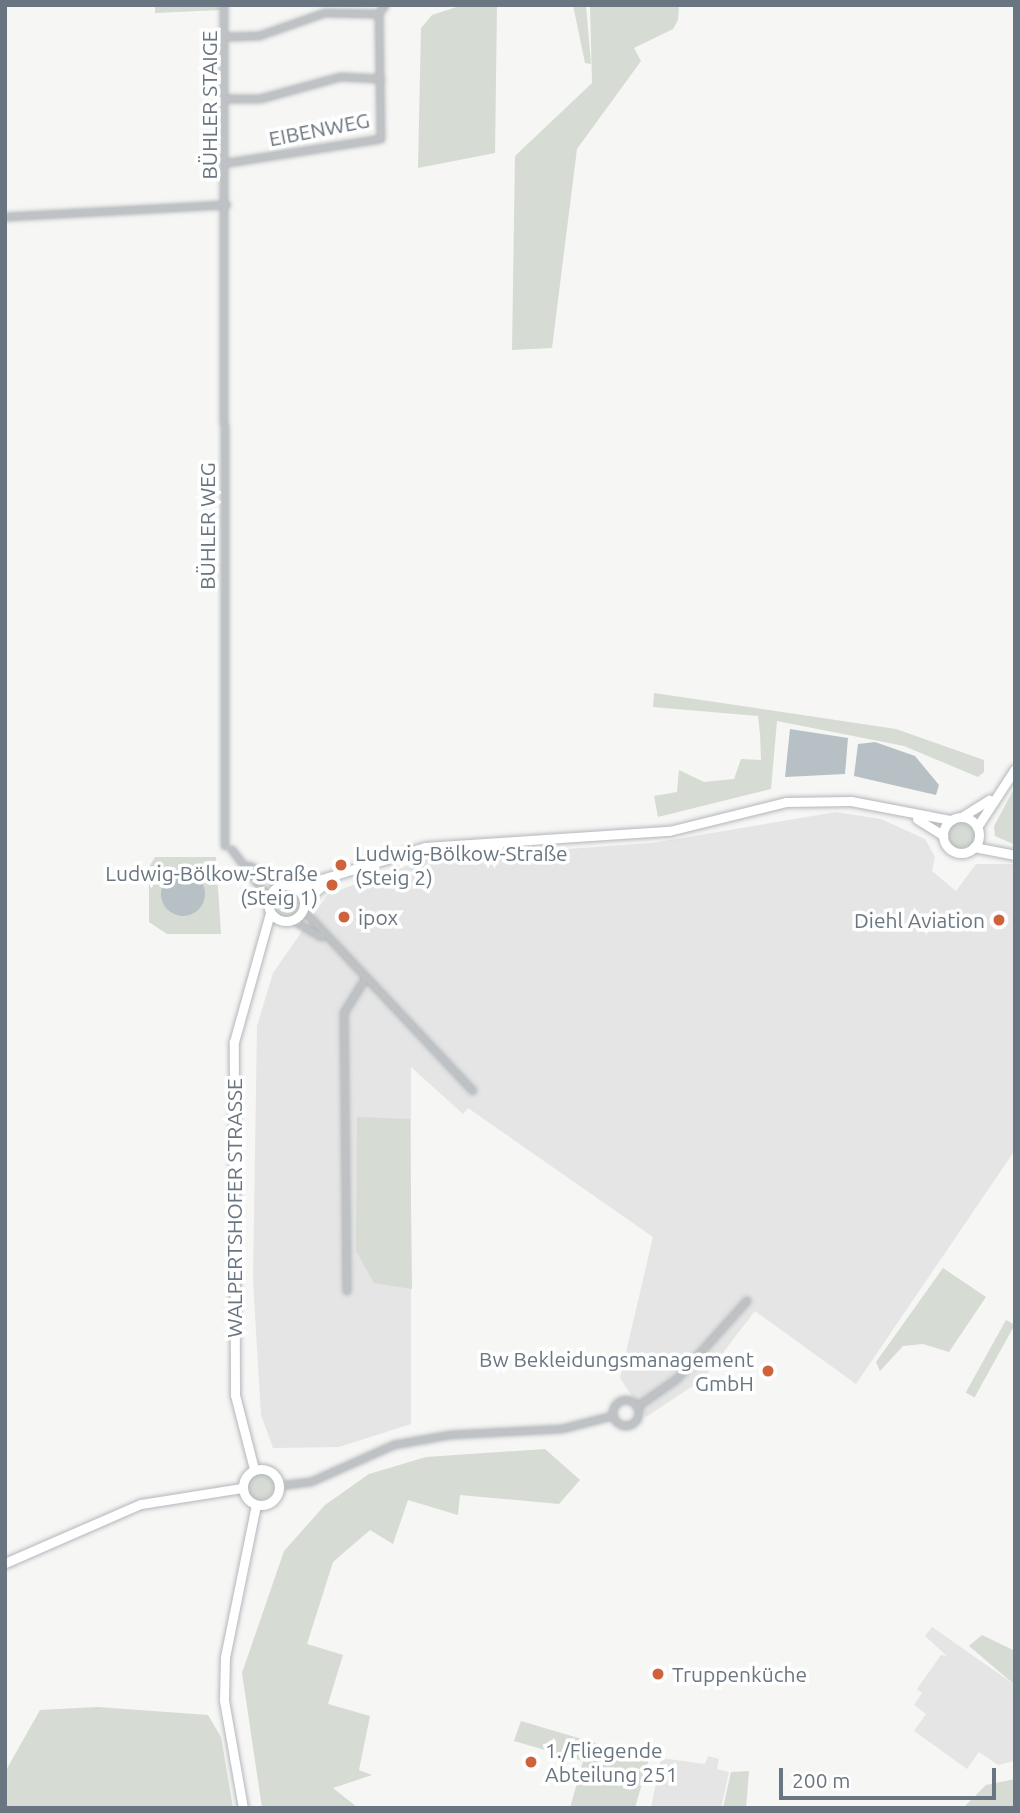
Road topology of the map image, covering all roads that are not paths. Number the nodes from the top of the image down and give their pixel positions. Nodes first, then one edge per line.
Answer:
1 (224, 5) edge
2 (385, 5) edge
3 (379, 14) junction
4 (227, 37) junction
5 (381, 79) junction
6 (228, 99) junction
7 (228, 163) junction
8 (227, 205) junction
9 (5, 217) edge
10 (1015, 769) edge
11 (996, 794) junction
12 (897, 809) junction
13 (962, 817) junction
14 (951, 820) junction
15 (978, 831) junction
16 (943, 835) junction
17 (974, 848) junction
18 (1015, 855) edge
19 (239, 858) junction
20 (337, 875) junction
21 (280, 885) junction
22 (296, 887) junction
23 (268, 897) junction
24 (304, 906) junction
25 (270, 913) junction
26 (287, 921) junction
27 (324, 939) junction
28 (262, 949) junction
29 (365, 979) junction
30 (473, 1091) dead end
31 (347, 1291) dead end
32 (747, 1301) dead end
33 (638, 1406) junction
34 (613, 1416) junction
35 (254, 1469) junction
36 (279, 1486) junction
37 (242, 1488) junction
38 (256, 1505) junction
39 (5, 1563) edge
40 (243, 1808) edge

1 - 4 street, BÜHLER STAIGE
2 - 3 street
3 - 4 street
3 - 5 street, EIBENWEG
4 - 6 street, BÜHLER STAIGE
5 - 6 street
5 - 7 street, EIBENWEG
6 - 7 street, BÜHLER STAIGE
7 - 8 street, BÜHLER STAIGE
8 - 9 street
8 - 19 street, BÜHLER WEG
10 - 11 street
11 - 13 street
11 - 15 street
12 - 14 street
12 - 16 street
12 - 20 street
13 - 14 street
13 - 15 street
14 - 16 street
15 - 17 street
15 - 18 street
16 - 17 street
17 - 18 street
19 - 21 street, BÜHLER WEG
19 - 23 street, BÜHLER WEG
20 - 22 street
20 - 24 street
21 - 22 street
21 - 23 street
22 - 24 street
23 - 25 street
24 - 26 street
24 - 27 street
25 - 26 street
25 - 28 street, WALPERTSHOFER STRASSE
26 - 27 street
26 - 28 street, WALPERTSHOFER STRASSE
27 - 29 street
28 - 35 street, WALPERTSHOFER STRASSE
29 - 30 street
29 - 31 street
32 - 33 street
33 - 34 street
33 - 34 street
34 - 36 street
35 - 36 street
35 - 37 street
36 - 38 street
37 - 38 street
37 - 39 street
38 - 40 street

